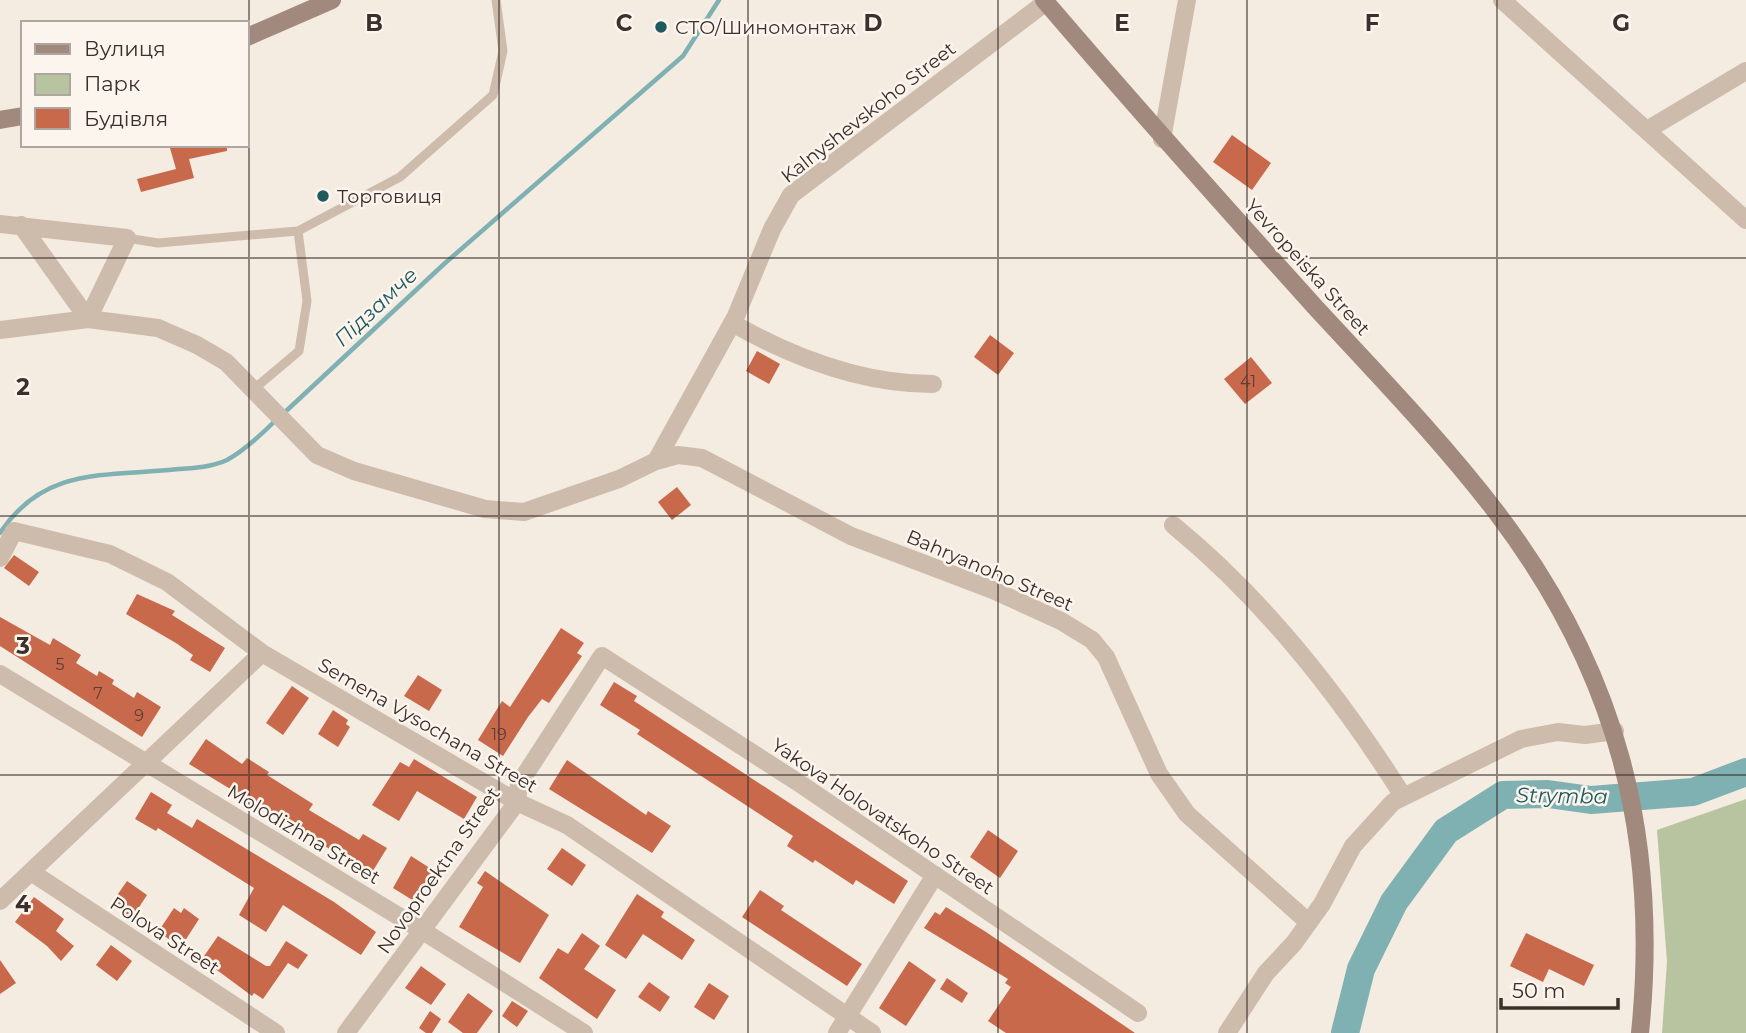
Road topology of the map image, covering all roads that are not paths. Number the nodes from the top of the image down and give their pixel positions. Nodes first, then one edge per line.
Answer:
1 (332, 0) edge
2 (496, 0) edge
3 (1187, 0) edge
4 (1502, 0) edge
5 (1045, 1) edge
6 (248, 37) edge
7 (1746, 71) edge
8 (21, 116) edge
9 (0, 120) edge
10 (1647, 131) junction
11 (1162, 139) junction
12 (1746, 220) edge
13 (0, 225) edge
14 (21, 225) junction
15 (298, 231) junction
16 (127, 239) junction
17 (88, 319) junction
18 (732, 323) junction
19 (0, 330) edge
20 (933, 384) dead end
21 (254, 389) junction
22 (656, 461) junction
23 (1173, 526) dead end
24 (0, 558) edge
25 (262, 653) junction
26 (602, 656) joint
27 (0, 674) edge
28 (1615, 731) junction
29 (147, 763) junction
30 (1403, 796) junction
31 (517, 802) junction
32 (31, 872) junction
33 (935, 875) junction
34 (0, 901) edge
35 (1307, 921) junction
36 (423, 931) junction
37 (1138, 1013) dead end
38 (847, 1017) junction
39 (275, 1033) edge
40 (345, 1033) edge
41 (583, 1033) edge
42 (837, 1033) edge
43 (872, 1033) edge
44 (1227, 1033) edge
45 (1640, 1033) edge

1 - 6 main road
2 - 15 lane
3 - 11 street
4 - 10 street
5 - 11 main road, Yevropeiska Street
5 - 18 street, Kalnyshevskoho Street
7 - 10 street
8 - 9 main road
10 - 12 street
11 - 28 main road, Yevropeiska Street
13 - 14 street
14 - 16 street
14 - 17 street
15 - 16 lane
15 - 21 lane
16 - 17 street
17 - 19 street
17 - 21 street
18 - 20 street
18 - 22 street, Kalnyshevskoho Street
21 - 22 street
22 - 35 street, Bahryanoho Street
23 - 30 street
24 - 25 street, Semena Vysochana Street
25 - 29 street
25 - 31 street, Semena Vysochana Street
26 - 31 street, Novoproektna Street
26 - 33 street, Yakova Holovatskoho Street
27 - 29 street, Molodizhna Street
28 - 30 street
28 - 45 main road, Yevropeiska Street
29 - 32 street
29 - 36 street, Molodizhna Street
30 - 35 street
31 - 36 street, Novoproektna Street
31 - 38 street, Semena Vysochana Street
32 - 34 street
32 - 39 street, Polova Street
33 - 37 street, Yakova Holovatskoho Street
33 - 38 street
35 - 44 street
36 - 40 street, Novoproektna Street
36 - 41 street, Molodizhna Street
38 - 42 street
38 - 43 street, Semena Vysochana Street

